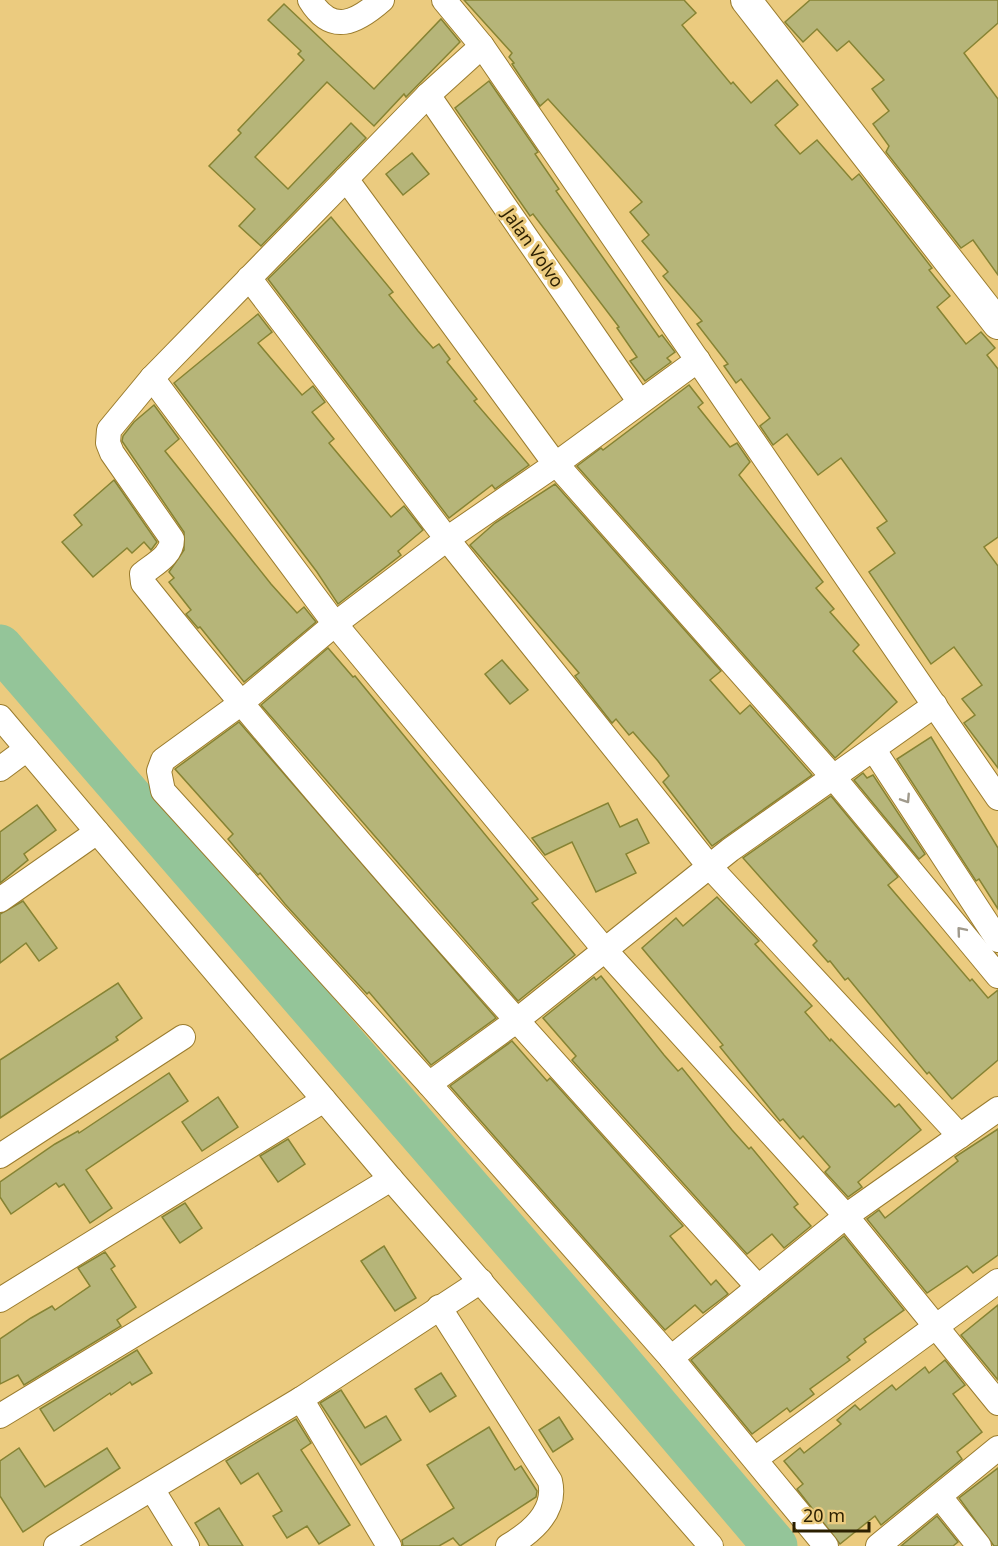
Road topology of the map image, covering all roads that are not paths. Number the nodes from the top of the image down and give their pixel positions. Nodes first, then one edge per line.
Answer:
1 (310, 0) edge
2 (381, 0) edge
3 (444, 0) edge
4 (746, 0) edge
5 (482, 46) junction
6 (428, 95) junction
7 (346, 179) junction
8 (249, 278) junction
9 (994, 311) edge
10 (698, 360) junction
11 (152, 378) junction
12 (639, 401) junction
13 (556, 464) junction
14 (447, 539) junction
15 (335, 624) junction
16 (240, 704) junction
17 (935, 705) junction
18 (0, 717) edge
19 (27, 749) junction
20 (874, 750) junction
21 (0, 769) edge
22 (834, 778) junction
23 (998, 798) edge
24 (97, 832) junction
25 (709, 866) junction
26 (0, 900) edge
27 (998, 940) edge
28 (604, 949) junction
29 (998, 976) edge
30 (516, 1021) junction
31 (183, 1037) dead end
32 (429, 1084) junction
33 (324, 1100) junction
34 (998, 1109) edge
35 (960, 1136) junction
36 (0, 1156) edge
37 (391, 1179) junction
38 (846, 1216) junction
39 (481, 1281) junction
40 (998, 1281) edge
41 (758, 1287) junction
42 (0, 1300) edge
43 (439, 1307) junction
44 (935, 1327) junction
45 (671, 1358) junction
46 (301, 1399) junction
47 (998, 1402) edge
48 (0, 1416) edge
49 (998, 1448) edge
50 (755, 1459) junction
51 (152, 1489) junction
52 (940, 1497) junction
53 (56, 1546) edge
54 (187, 1546) edge
55 (389, 1546) edge
56 (508, 1546) edge
57 (711, 1546) edge
58 (826, 1546) edge
59 (878, 1546) edge
60 (979, 1546) edge

1 - 2 street
3 - 5 street
4 - 9 street
5 - 6 street
5 - 10 street
6 - 7 street
6 - 12 street, Jalan Volvo
7 - 8 street
7 - 13 street
8 - 11 street
8 - 14 street
10 - 12 street
10 - 17 street
11 - 15 street
11 - 16 street
12 - 13 street
13 - 14 street
13 - 22 street
14 - 15 street
14 - 25 street
15 - 16 street
15 - 28 street
16 - 30 street
16 - 32 street
17 - 20 street
17 - 23 street
18 - 19 street
19 - 21 street
19 - 24 street
20 - 22 street
20 -> 27 street
22 - 25 street
29 -> 22 street
24 - 26 street
24 - 33 street
25 - 28 street
25 - 35 street
28 - 30 street
28 - 38 street
30 - 32 street
30 - 41 street
31 - 36 street
32 - 45 street
33 - 37 street
33 - 42 street
34 - 35 street
35 - 38 street
37 - 39 street
37 - 48 street
38 - 41 street
38 - 44 street
39 - 43 street
39 - 57 street
40 - 44 street
41 - 45 street
43 - 46 street
43 - 56 street
44 - 47 street
44 - 50 street
45 - 50 street
46 - 51 street
46 - 55 street
49 - 52 street
50 - 58 street
51 - 53 street
51 - 54 street
52 - 59 street
52 - 60 street

